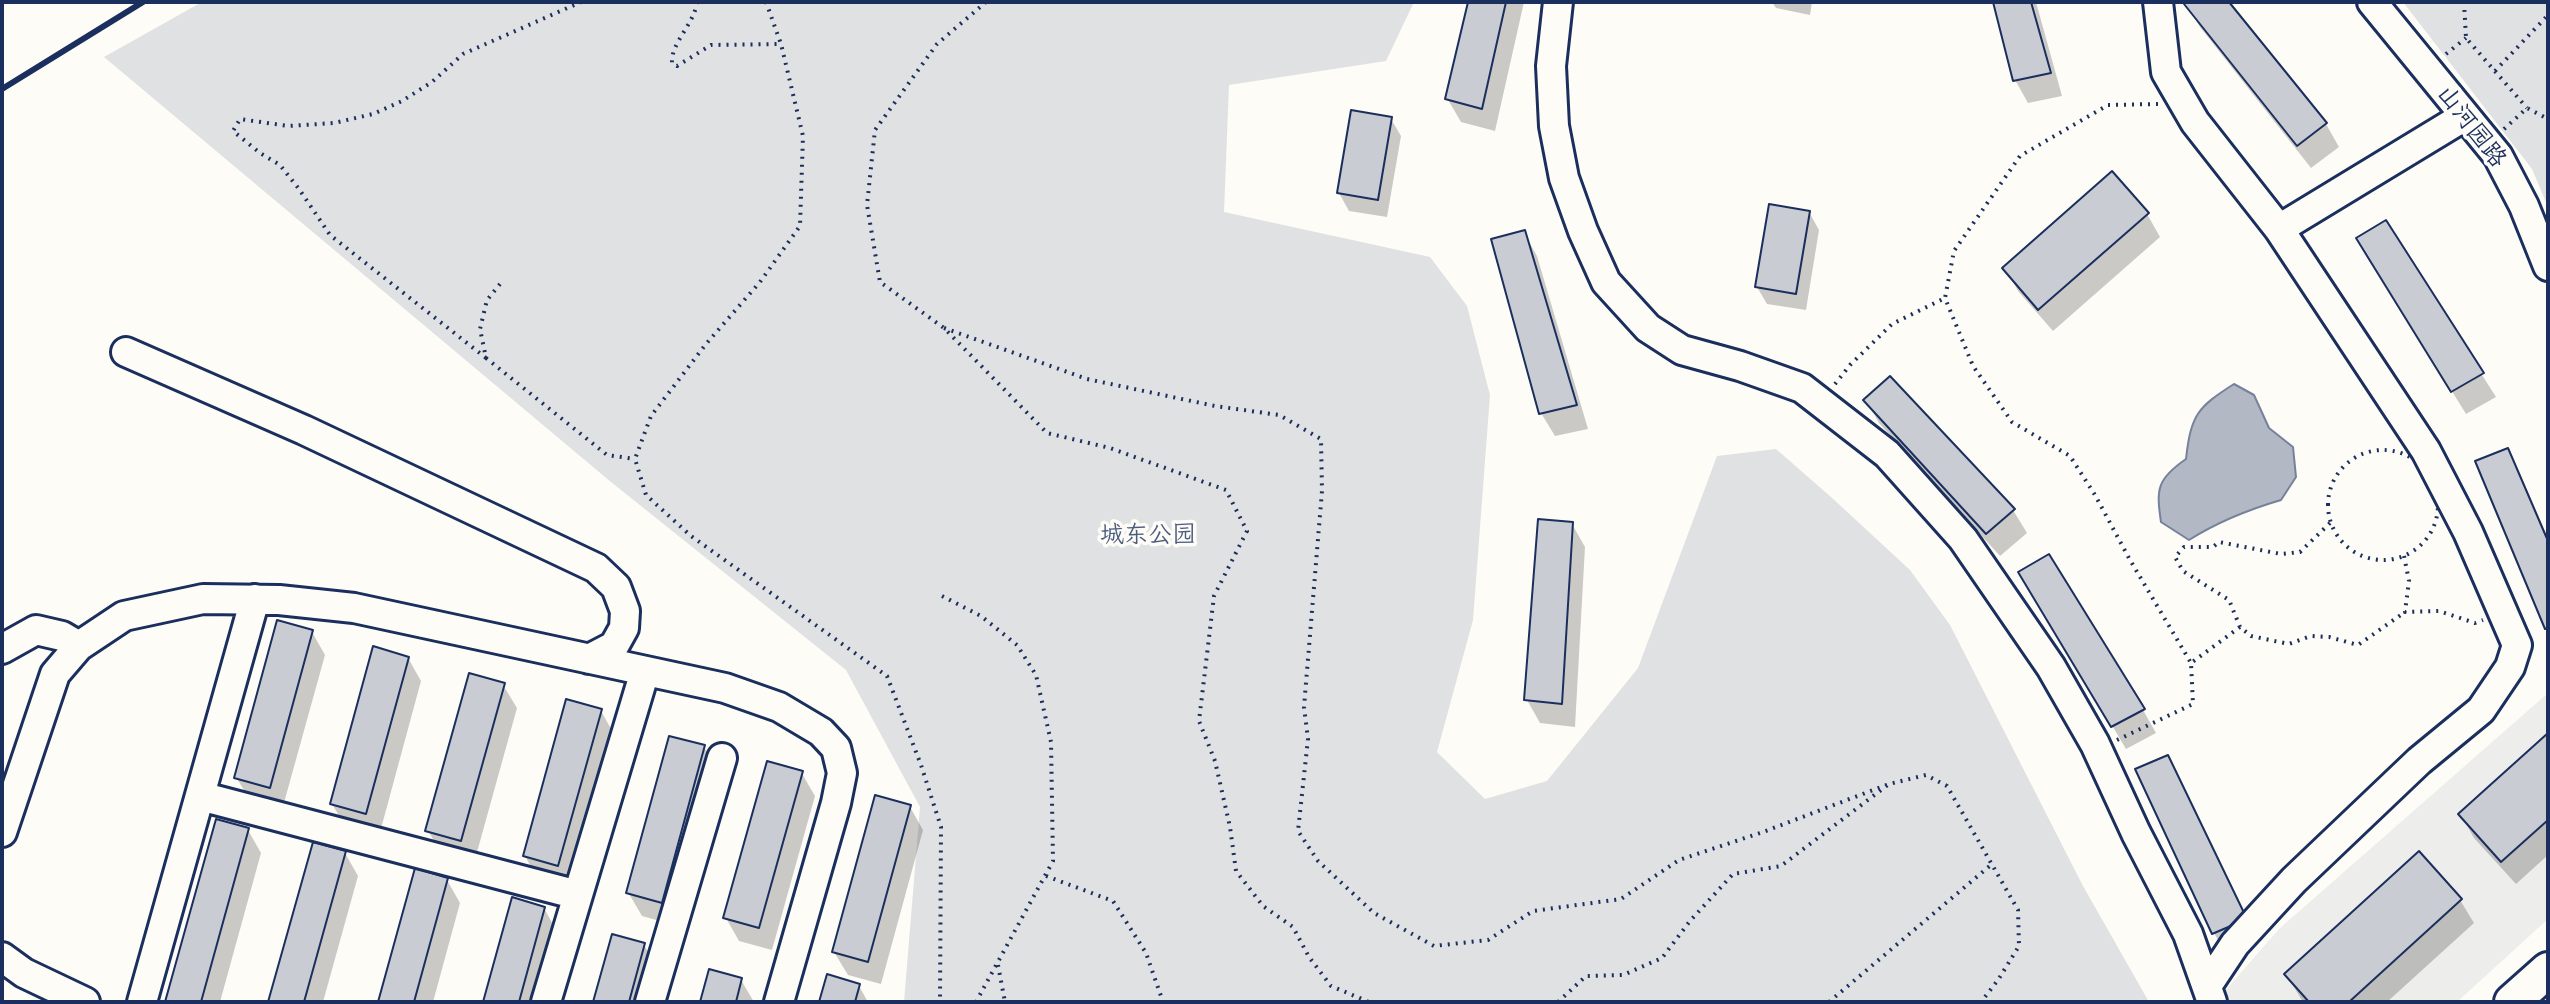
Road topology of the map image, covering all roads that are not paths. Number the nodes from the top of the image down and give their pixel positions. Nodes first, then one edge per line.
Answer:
1 (1558, 2) edge
2 (2158, 2) edge
3 (2372, 2) edge
4 (2465, 116) junction
5 (2279, 229) junction
6 (2548, 266) edge
7 (126, 352) dead end
8 (255, 599) junction
9 (79, 646) junction
10 (2, 649) edge
11 (589, 659) junction
12 (645, 671) junction
13 (722, 758) dead end
14 (200, 796) junction
15 (2, 832) edge
16 (578, 895) junction
17 (2, 957) edge
18 (2548, 970) edge
19 (2210, 994) edge
20 (85, 1002) edge
21 (142, 1002) edge
22 (546, 1002) edge
23 (650, 1002) edge
24 (779, 1002) edge
25 (2512, 1002) edge

1 - 19 street
2 - 5 street
3 - 4 street, 山河园路
4 - 5 street
4 - 6 street, 山河园路
5 - 19 street
7 - 11 street
8 - 9 street
8 - 11 street
8 - 14 street
9 - 10 street
9 - 15 street
11 - 12 street
12 - 16 street
12 - 24 street
13 - 23 street
14 - 16 street
14 - 21 street
16 - 22 street
17 - 20 street
18 - 25 main road

